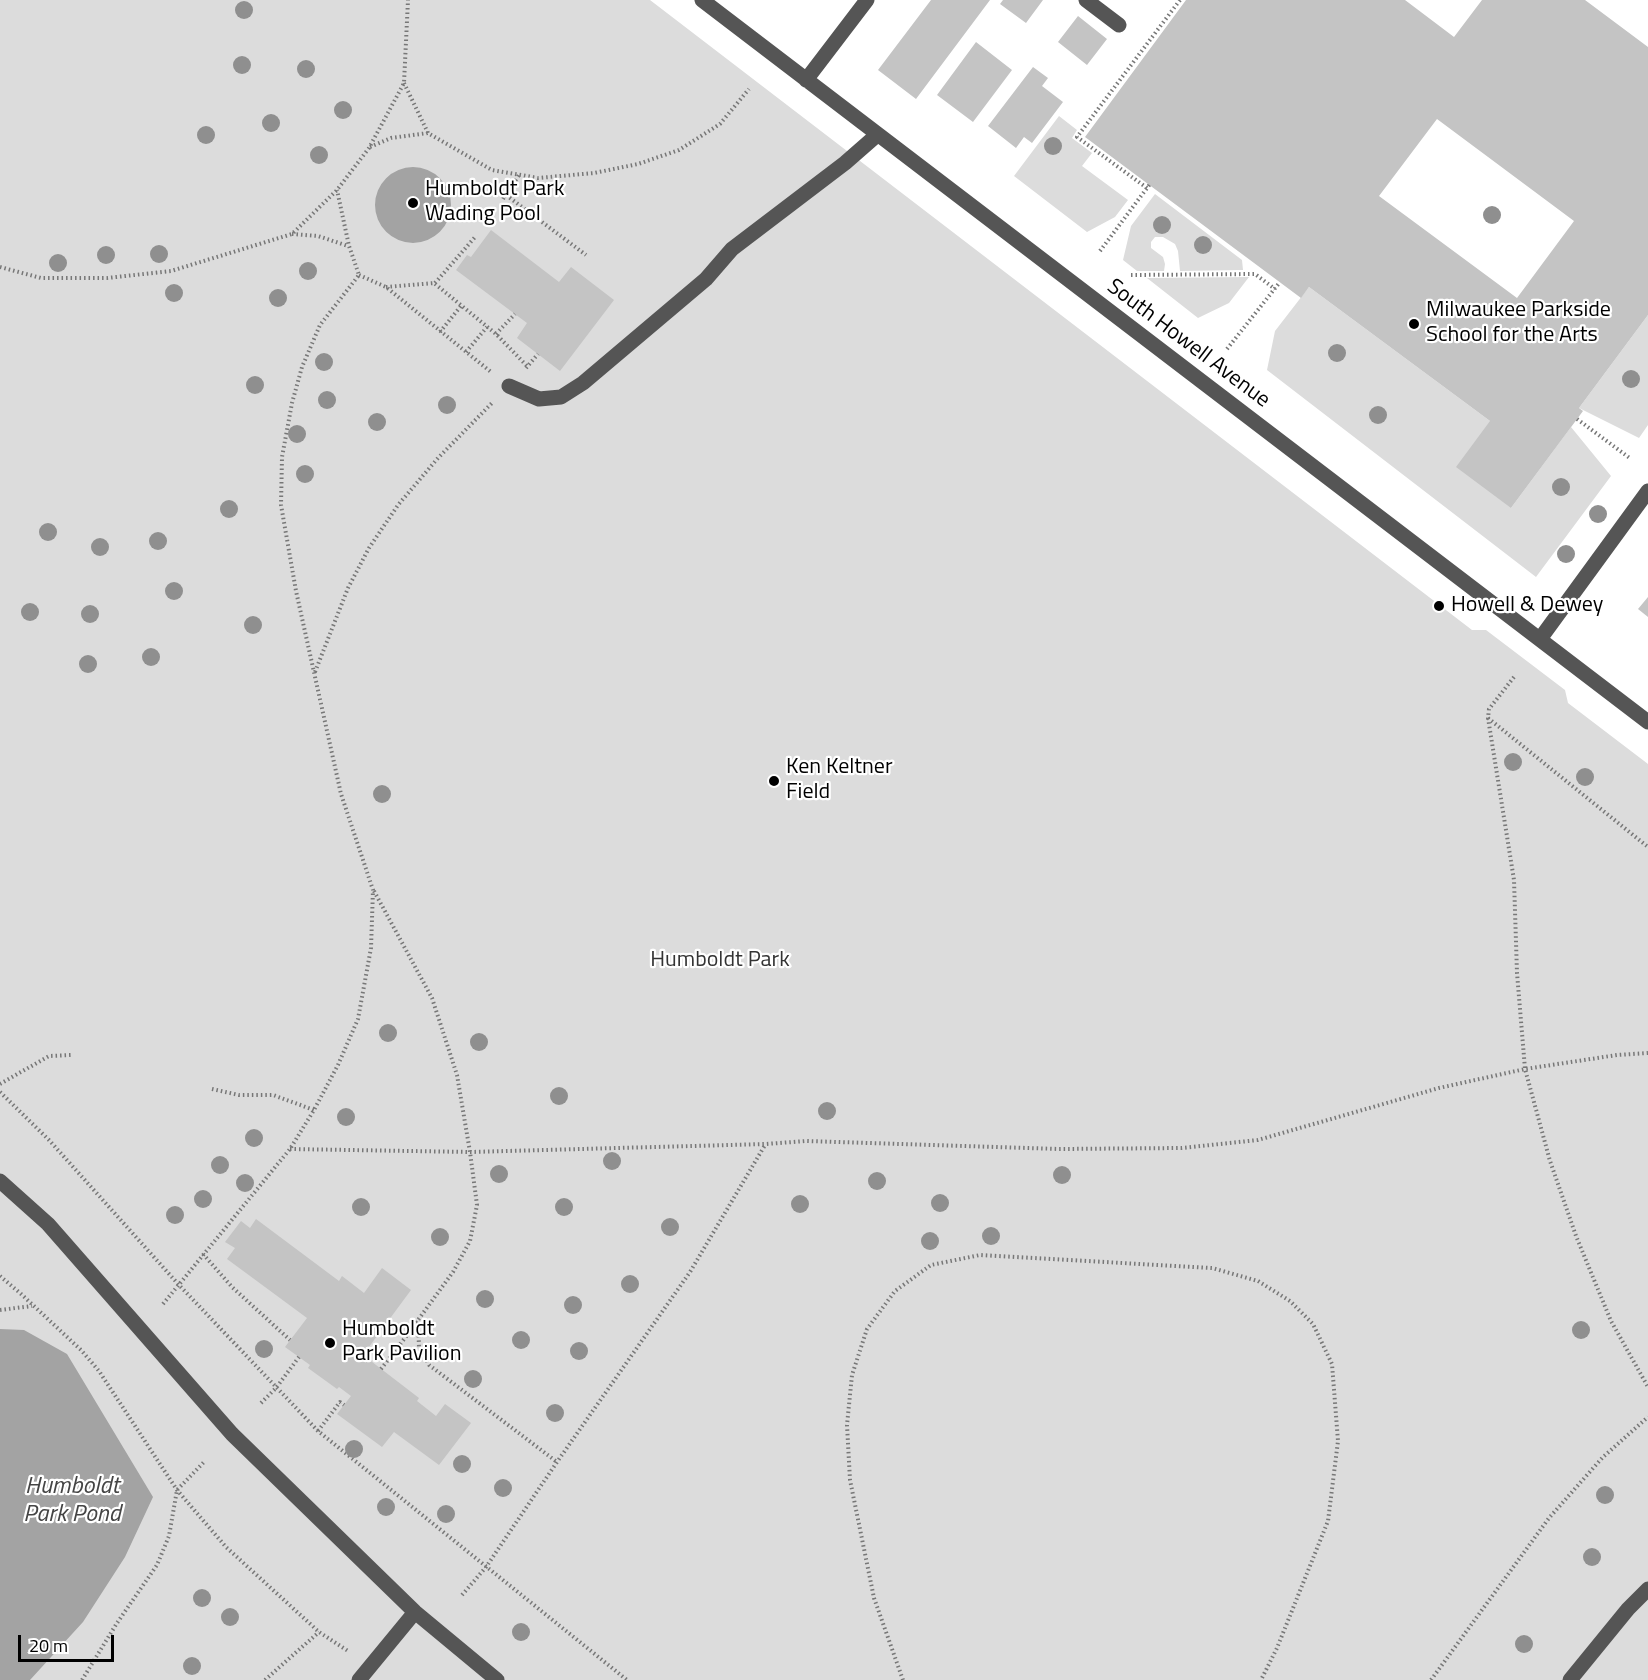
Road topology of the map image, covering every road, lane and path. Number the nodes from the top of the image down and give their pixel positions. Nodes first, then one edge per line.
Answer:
1 (408, 0) edge
2 (702, 0) edge
3 (867, 0) edge
4 (1086, 0) edge
5 (1180, 0) edge
6 (1119, 25) dead end
7 (806, 80) junction
8 (404, 83) junction
9 (749, 89) dead end
10 (428, 133) junction
11 (877, 135) junction
12 (369, 148) junction
13 (519, 175) junction
14 (337, 190) junction
15 (292, 234) junction
16 (476, 236) dead end
17 (349, 246) junction
18 (1100, 251) dead end
19 (586, 255) dead end
20 (0, 267) edge
21 (359, 275) junction
22 (1131, 275) dead end
23 (1280, 282) dead end
24 (434, 283) junction
25 (386, 287) junction
26 (1275, 289) junction
27 (461, 306) junction
28 (515, 314) dead end
29 (487, 327) junction
30 (440, 332) junction
31 (496, 334) junction
32 (1227, 349) dead end
33 (466, 352) junction
34 (527, 366) dead end
35 (509, 386) junction
36 (1577, 419) dead end
37 (1631, 459) dead end
38 (1648, 491) edge
39 (1540, 639) junction
40 (315, 672) junction
41 (1514, 677) dead end
42 (1488, 718) junction
43 (1648, 722) edge
44 (1648, 847) edge
45 (373, 890) junction
46 (1648, 1053) edge
47 (71, 1055) dead end
48 (1525, 1069) junction
49 (0, 1084) edge
50 (213, 1089) dead end
51 (0, 1092) edge
52 (314, 1110) junction
53 (766, 1144) junction
54 (290, 1149) junction
55 (470, 1152) junction
56 (0, 1181) edge
57 (203, 1254) junction
58 (0, 1276) edge
59 (179, 1285) junction
60 (163, 1304) dead end
61 (33, 1306) junction
62 (0, 1310) edge
63 (418, 1320) junction
64 (290, 1340) dead end
65 (298, 1357) dead end
66 (381, 1369) dead end
67 (1648, 1387) edge
68 (276, 1388) junction
69 (261, 1404) dead end
70 (344, 1405) dead end
71 (1648, 1417) edge
72 (318, 1431) junction
73 (557, 1461) junction
74 (204, 1462) dead end
75 (177, 1490) junction
76 (486, 1567) junction
77 (1648, 1589) edge
78 (462, 1595) dead end
79 (415, 1612) junction
80 (319, 1632) junction
81 (348, 1652) dead end
82 (82, 1680) edge
83 (265, 1680) edge
84 (358, 1680) edge
85 (497, 1680) edge
86 (627, 1680) edge
87 (903, 1680) edge
88 (1262, 1680) edge
89 (1431, 1680) edge
90 (1570, 1680) edge

1 - 8 path
2 - 7 street, South Howell Avenue
3 - 7 street
4 - 6 street
5 - 18 path
7 - 11 street, South Howell Avenue
8 - 10 path
8 - 12 path
9 - 13 path
10 - 12 path
10 - 13 path
11 - 35 street
11 - 39 street, South Howell Avenue
12 - 14 path
13 - 19 path
14 - 15 path
14 - 17 path
15 - 17 path
15 - 20 path
16 - 24 path
17 - 21 path
21 - 25 path
21 - 40 path
22 - 26 path
23 - 26 path
24 - 25 path
24 - 27 path
25 - 30 path
26 - 32 path
27 - 29 path
27 - 30 path
28 - 31 path
29 - 31 path
29 - 33 path
30 - 33 path
31 - 34 path
33 - 35 path
35 - 40 path
36 - 37 path
38 - 39 street
39 - 43 street, South Howell Avenue
40 - 45 path
41 - 42 path
42 - 44 path
42 - 48 path
45 - 52 path
45 - 55 path
46 - 48 path
47 - 49 path
48 - 53 path
48 - 67 path
50 - 52 path
51 - 59 path
52 - 54 path
53 - 55 path
53 - 73 path
54 - 55 path
54 - 57 path
55 - 63 path
56 - 79 street
57 - 59 path
57 - 64 path
58 - 61 path
59 - 60 path
59 - 68 path
61 - 62 path
61 - 75 path
63 - 66 path
63 - 73 path
65 - 68 path
68 - 69 path
68 - 72 path
70 - 72 path
71 - 89 path
72 - 76 path
73 - 76 path
74 - 75 path
75 - 80 path
75 - 82 path
76 - 78 path
76 - 86 path
77 - 90 street
79 - 84 street
79 - 85 street
80 - 81 path
80 - 83 path
87 - 88 path

